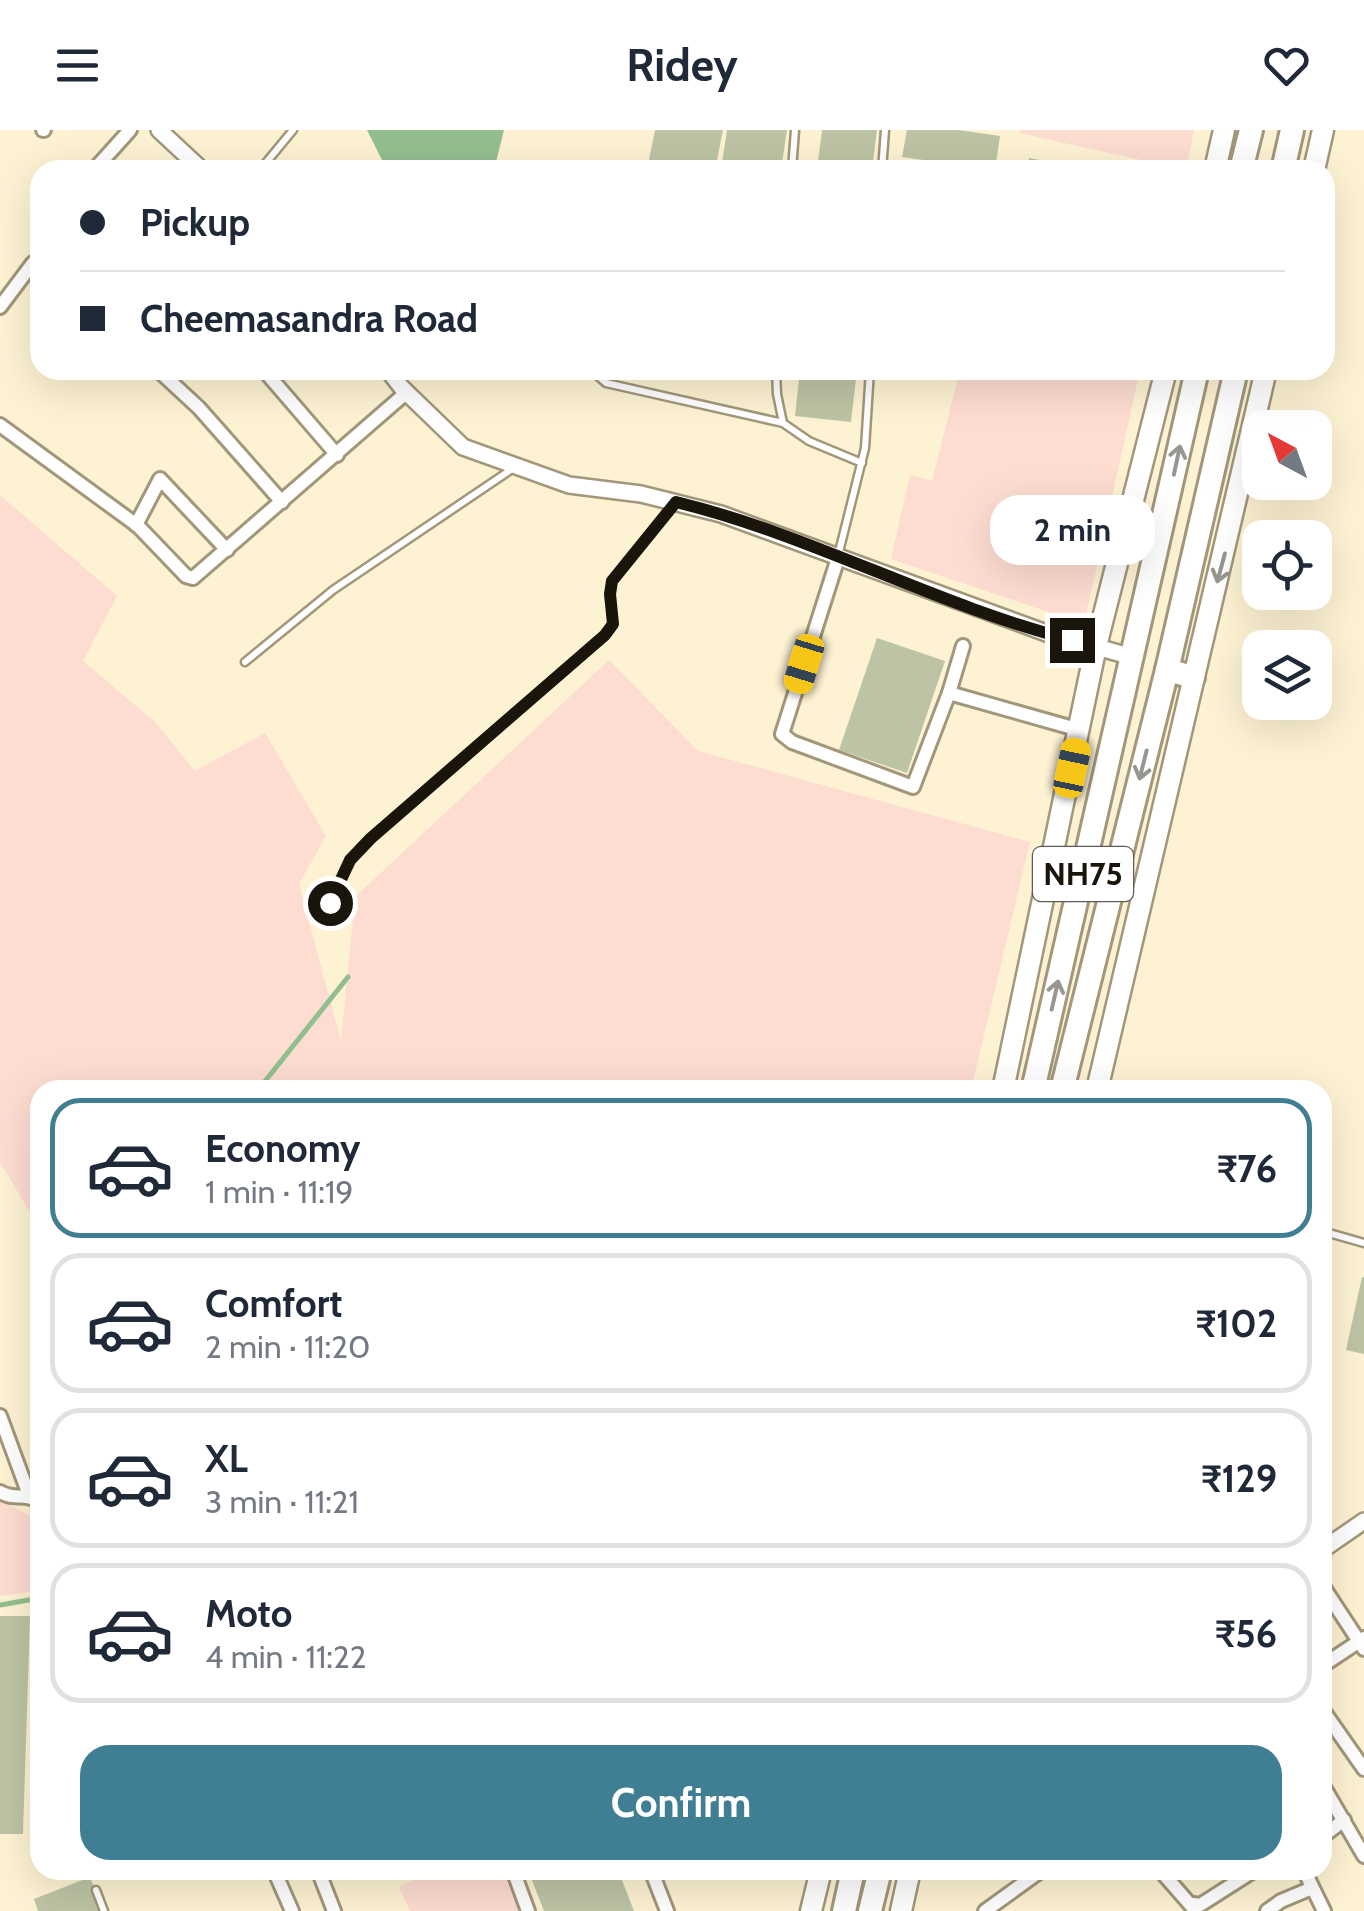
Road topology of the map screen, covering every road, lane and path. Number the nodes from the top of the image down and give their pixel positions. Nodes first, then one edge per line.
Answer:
1 (130, 130) edge
2 (159, 130) edge
3 (293, 130) edge
4 (795, 130) edge
5 (885, 130) edge
6 (1224, 130) edge
7 (1250, 130) edge
8 (1292, 130) edge
9 (1323, 130) edge
10 (103, 160) edge
11 (191, 160) edge
12 (268, 160) edge
13 (793, 160) edge
14 (883, 160) edge
15 (1217, 160) edge
16 (1243, 160) edge
17 (1285, 160) edge
18 (1316, 160) edge
19 (30, 268) edge
20 (0, 307) edge
21 (169, 380) edge
22 (272, 380) edge
23 (396, 380) edge
24 (602, 380) edge
25 (777, 380) edge
26 (869, 380) edge
27 (1163, 380) edge
28 (1195, 380) edge
29 (1234, 380) edge
30 (1264, 380) edge
31 (406, 392) junction
32 (782, 423) junction
33 (0, 425) edge
34 (337, 455) junction
35 (862, 462) junction
36 (516, 466) junction
37 (282, 502) junction
38 (676, 502) junction
39 (136, 525) junction
40 (227, 550) junction
41 (838, 558) junction
42 (963, 646) dead end
43 (1096, 646) junction
44 (1133, 657) junction
45 (245, 662) dead end
46 (1167, 670) junction
47 (1192, 677) junction
48 (949, 693) junction
49 (1080, 730) junction
50 (330, 903) dead end
51 (1004, 1080) edge
52 (1035, 1080) edge
53 (1064, 1080) edge
54 (1099, 1080) edge
55 (1332, 1234) edge
56 (1364, 1243) edge
57 (0, 1416) edge
58 (30, 1488) edge
59 (0, 1492) edge
60 (30, 1498) edge
61 (1364, 1521) edge
62 (1332, 1543) edge
63 (1332, 1600) edge
64 (1362, 1643) edge
65 (1332, 1660) edge
66 (1332, 1723) edge
67 (1364, 1769) edge
68 (1332, 1800) edge
69 (1344, 1820) junction
70 (1332, 1829) edge
71 (1364, 1856) edge
72 (278, 1880) edge
73 (322, 1880) edge
74 (517, 1880) edge
75 (655, 1880) edge
76 (819, 1880) edge
77 (851, 1880) edge
78 (878, 1880) edge
79 (908, 1880) edge
80 (1028, 1880) edge
81 (1169, 1880) edge
82 (1239, 1880) edge
83 (1308, 1880) edge
84 (1312, 1888) junction
85 (96, 1890) dead end
86 (1194, 1908) edge
87 (104, 1911) edge
88 (292, 1911) edge
89 (334, 1911) edge
90 (528, 1911) edge
91 (667, 1911) edge
92 (811, 1911) edge
93 (844, 1911) edge
94 (870, 1911) edge
95 (901, 1911) edge
96 (985, 1911) edge
97 (1267, 1911) edge
98 (1324, 1911) edge

1 - 10 street
2 - 11 street
3 - 12 lane
4 - 13 lane
5 - 14 lane
6 - 15 main road
7 - 16 highway
8 - 17 highway
9 - 18 main road
19 - 20 street
21 - 37 street
22 - 34 street
23 - 31 street
24 - 32 lane
25 - 32 lane
26 - 35 lane
27 - 43 main road
44 -> 28 highway, NH75
29 - 46 highway, NH75
30 -> 47 main road
31 - 34 street
31 - 36 street
32 - 35 lane
33 - 39 street
34 - 37 street
35 - 41 lane
36 - 38 street
36 - 45 lane
37 - 40 street
38 - 41 street
38 - 50 lane
39 - 40 street
39 - 40 street
41 - 43 street
41 - 48 street
42 - 48 street
43 - 44 street
43 - 49 main road
52 -> 44 highway, NH75
46 - 47 highway
46 -> 53 highway, NH75
47 - 54 main road
48 - 49 street
49 - 51 main road
55 - 56 lane
57 - 58 street
59 - 60 street
61 - 62 street
63 - 64 street
64 - 65 street
66 - 67 street
68 - 69 street
69 - 70 street
69 - 71 street
72 - 88 street
73 - 89 street
74 - 90 street
75 - 91 street
76 - 92 main road
77 - 93 highway
78 - 94 highway
79 - 95 main road
80 - 96 street
81 - 86 street
82 - 86 street
83 - 84 street
84 - 97 street
84 - 98 street
85 - 87 lane

